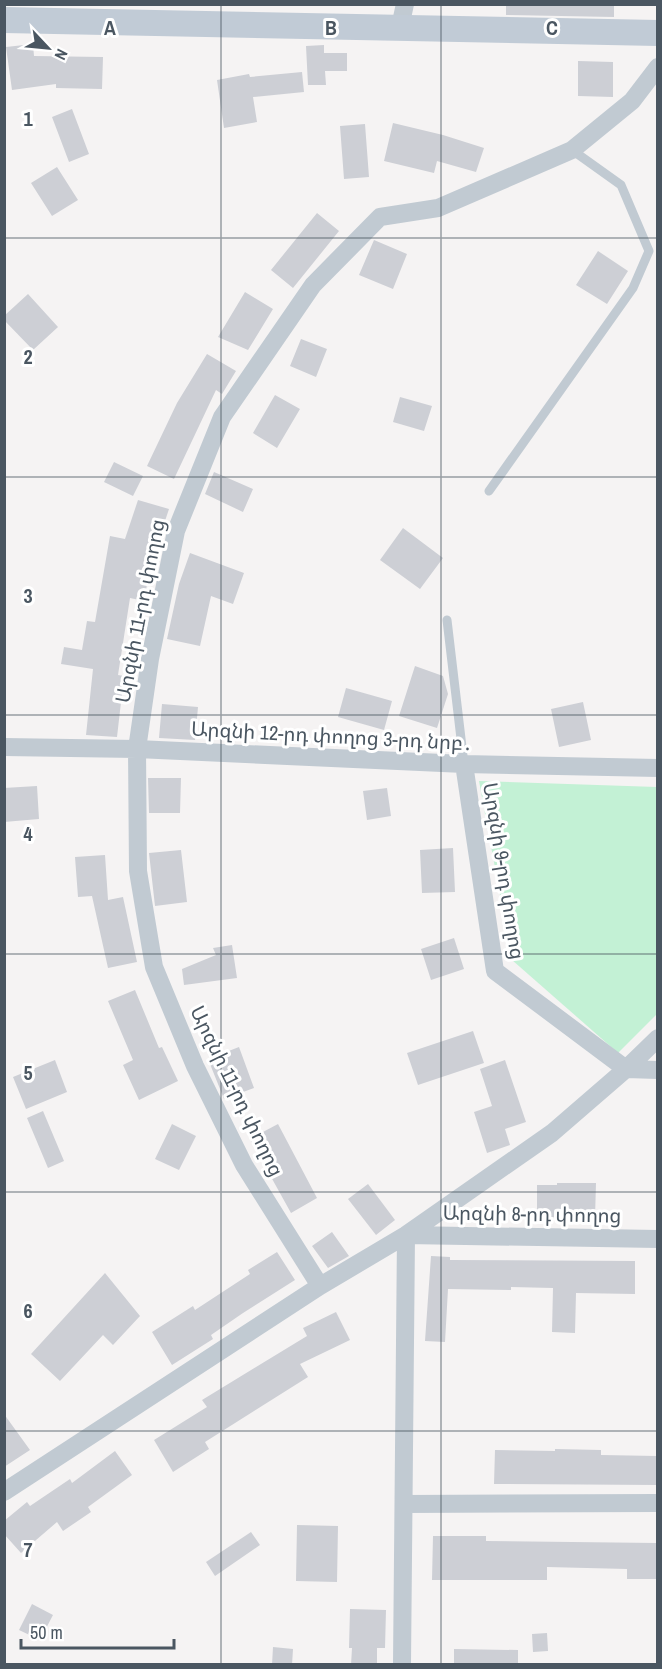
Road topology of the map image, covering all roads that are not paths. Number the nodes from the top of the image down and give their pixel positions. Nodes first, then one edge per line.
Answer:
1 (402, 16) edge
2 (4, 20) edge
3 (657, 33) edge
4 (657, 67) edge
5 (572, 150) junction
6 (489, 491) dead end
7 (447, 620) dead end
8 (4, 747) edge
9 (137, 749) junction
10 (464, 764) junction
11 (657, 768) edge
12 (657, 1038) edge
13 (626, 1069) junction
14 (657, 1070) edge
15 (406, 1235) junction
16 (657, 1239) edge
17 (320, 1286) junction
18 (4, 1492) edge
19 (657, 1503) edge
20 (404, 1504) junction
21 (402, 1665) edge

1 - 2 street
1 - 3 street
4 - 5 street, Արզնի 11-րդ փողոց
5 - 6 lane
5 - 9 street, Արզնի 11-րդ փողոց
7 - 10 lane
8 - 9 street, Արզնի 12-րդ փողոց 3-րդ նրբ․
9 - 10 street, Արզնի 12-րդ փողոց 3-րդ նրբ․
9 - 17 street, Արզնի 11-րդ փողոց
10 - 11 street, Արզնի 12-րդ փողոց 3-րդ նրբ․
10 - 13 street, Արզնի 9-րդ փողոց
12 - 13 street
13 - 14 street
13 - 15 street
15 - 16 street, Արզնի 8-րդ փողոց
15 - 17 street
15 - 20 street
17 - 18 street
19 - 20 street
20 - 21 street

